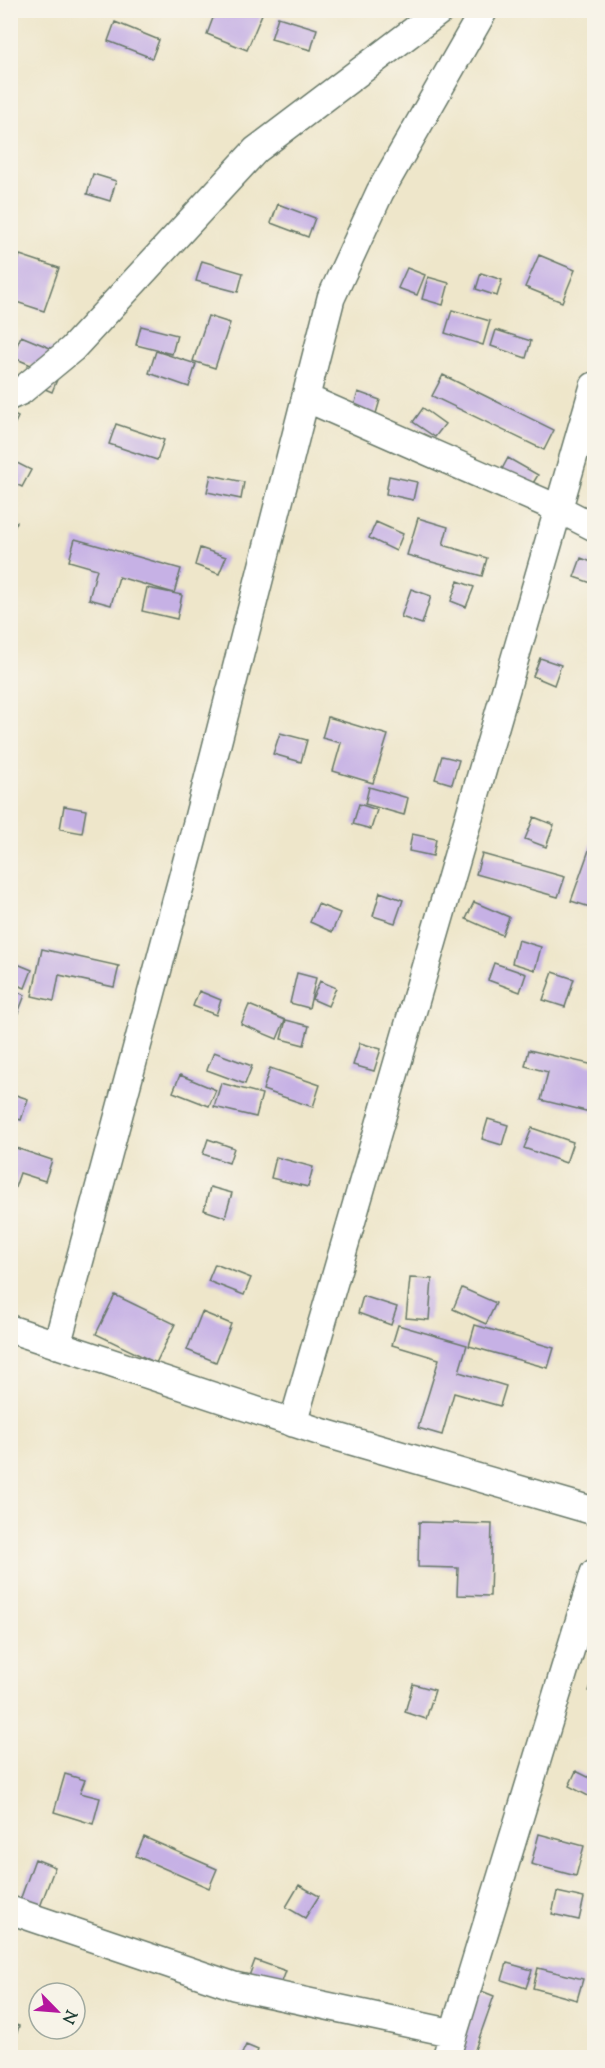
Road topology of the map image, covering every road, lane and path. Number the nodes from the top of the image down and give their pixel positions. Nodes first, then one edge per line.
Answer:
1 (441, 10) edge
2 (484, 10) edge
3 (594, 386) edge
4 (10, 396) edge
5 (306, 398) junction
6 (559, 509) junction
7 (594, 527) edge
8 (10, 1329) edge
9 (57, 1345) junction
10 (293, 1423) junction
11 (594, 1511) edge
12 (594, 1573) edge
13 (10, 1911) edge
14 (449, 2045) edge

1 - 4 street
2 - 5 street
3 - 6 street
5 - 6 street
5 - 9 street
6 - 7 street
6 - 10 street
8 - 9 street
9 - 10 street
10 - 11 street
12 - 14 street
13 - 14 street

